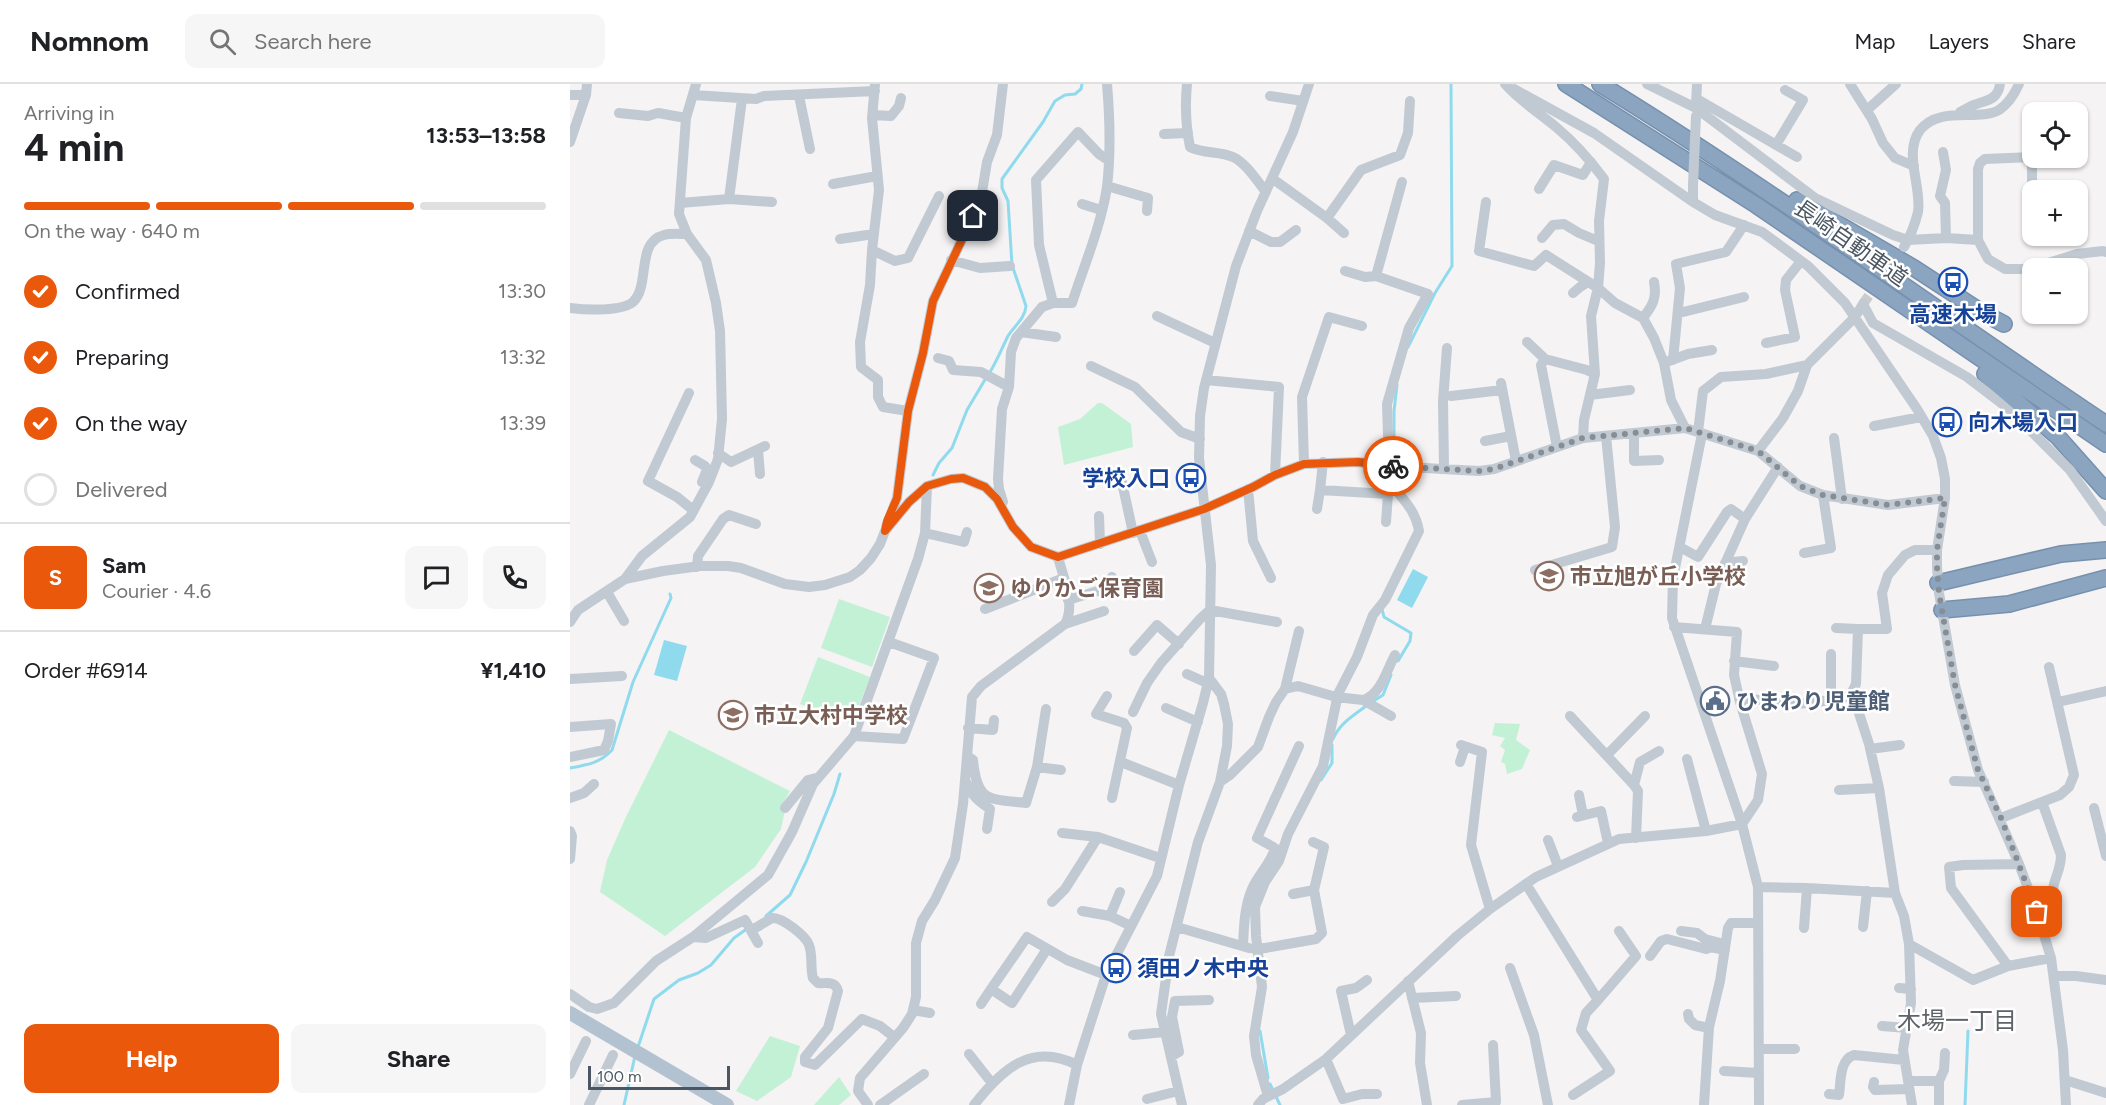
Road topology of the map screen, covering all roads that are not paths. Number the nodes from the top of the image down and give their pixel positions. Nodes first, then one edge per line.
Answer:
1 (789, 84) edge
2 (1003, 84) edge
3 (1107, 84) edge
4 (1187, 84) edge
5 (1309, 84) edge
6 (1505, 84) edge
7 (1566, 84) edge
8 (1600, 84) edge
9 (1647, 84) edge
10 (1697, 84) edge
11 (1850, 84) edge
12 (1896, 84) edge
13 (2000, 84) edge
14 (2019, 84) edge
15 (875, 88) edge
16 (586, 89) edge
17 (695, 89) edge
18 (828, 89) edge
19 (1785, 90) dead end
20 (570, 95) edge
21 (794, 96) junction
22 (1270, 96) dead end
23 (901, 98) dead end
24 (742, 99) junction
25 (1304, 101) junction
26 (1410, 101) dead end
27 (1696, 108) junction
28 (1867, 110) junction
29 (619, 113) dead end
30 (873, 115) junction
31 (1954, 115) junction
32 (686, 118) junction
33 (1164, 134) dead end
34 (1188, 134) junction
35 (1682, 135) junction
36 (570, 142) edge
37 (1776, 145) junction
38 (810, 149) dead end
39 (1943, 152) dead end
40 (1797, 157) dead end
41 (1108, 160) junction
42 (1591, 162) junction
43 (1914, 166) junction
44 (877, 176) junction
45 (1273, 179) junction
46 (2032, 180) edge
47 (1402, 182) dead end
48 (833, 184) dead end
49 (1107, 186) junction
50 (1539, 189) dead end
51 (1266, 192) junction
52 (939, 196) dead end
53 (729, 199) junction
54 (772, 202) dead end
55 (1486, 202) dead end
56 (1693, 202) junction
57 (680, 203) junction
58 (1082, 204) dead end
59 (1101, 210) junction
60 (1147, 211) dead end
61 (1327, 218) junction
62 (1744, 225) junction
63 (1296, 230) dead end
64 (1249, 231) junction
65 (1344, 233) dead end
66 (687, 234) junction
67 (874, 234) junction
68 (1542, 238) dead end
69 (1946, 238) junction
70 (840, 239) dead end
71 (1978, 240) junction
72 (1598, 241) junction
73 (1906, 244) junction
74 (872, 250) junction
75 (2106, 252) edge
76 (1830, 256) junction
77 (951, 260) junction
78 (1801, 261) junction
79 (1010, 266) dead end
80 (1345, 271) dead end
81 (1376, 276) junction
82 (1588, 282) junction
83 (1654, 282) dead end
84 (1598, 288) junction
85 (1573, 293) dead end
86 (1744, 297) dead end
87 (1053, 303) junction
88 (570, 308) edge
89 (1679, 313) junction
90 (1158, 316) dead end
91 (1855, 317) junction
92 (1642, 318) junction
93 (2004, 324) dead end
94 (1362, 326) dead end
95 (1021, 332) junction
96 (1056, 337) dead end
97 (1527, 342) dead end
98 (1215, 343) junction
99 (1766, 344) dead end
100 (1447, 348) dead end
101 (1712, 350) dead end
102 (938, 358) dead end
103 (1545, 359) junction
104 (1668, 362) junction
105 (1807, 365) junction
106 (1091, 366) dead end
107 (1595, 374) junction
108 (1206, 380) junction
109 (1009, 387) junction
110 (1630, 390) dead end
111 (689, 393) dead end
112 (1590, 394) junction
113 (1451, 396) dead end
114 (908, 411) junction
115 (1921, 417) junction
116 (2106, 424) edge
117 (1874, 426) dead end
118 (1685, 428) junction
119 (1634, 433) junction
120 (1700, 433) junction
121 (1511, 436) junction
122 (1606, 436) junction
123 (1583, 438) junction
124 (1834, 438) dead end
125 (1200, 439) junction
126 (1485, 441) dead end
127 (2106, 444) edge
128 (1557, 447) junction
129 (1758, 451) junction
130 (718, 453) junction
131 (695, 460) dead end
132 (1659, 460) dead end
133 (1516, 461) junction
134 (1323, 462) junction
135 (1304, 464) junction
136 (1386, 466) junction
137 (1778, 467) junction
138 (1444, 468) junction
139 (1120, 473) dead end
140 (760, 474) dead end
141 (1275, 475) junction
142 (927, 486) junction
143 (1248, 489) junction
144 (1320, 490) junction
145 (2106, 491) edge
146 (1823, 495) junction
147 (700, 498) junction
148 (1945, 498) junction
149 (1842, 499) junction
150 (1204, 509) junction
151 (1317, 509) dead end
152 (693, 510) junction
153 (1007, 513) junction
154 (1099, 516) dead end
155 (1745, 519) junction
156 (2106, 521) edge
157 (1386, 522) dead end
158 (756, 524) dead end
159 (885, 531) junction
160 (1136, 532) junction
161 (925, 533) junction
162 (964, 543) dead end
163 (1100, 544) junction
164 (1680, 547) junction
165 (1937, 550) junction
166 (2106, 550) edge
167 (1804, 553) dead end
168 (1058, 557) junction
169 (1743, 561) dead end
170 (1152, 562) dead end
171 (1725, 563) junction
172 (697, 567) junction
173 (1535, 570) dead end
174 (1064, 578) junction
175 (1270, 578) dead end
176 (2106, 578) edge
177 (625, 579) junction
178 (1938, 583) junction
179 (1114, 586) dead end
180 (607, 592) junction
181 (1068, 600) junction
182 (985, 609) dead end
183 (1210, 610) junction
184 (1942, 610) junction
185 (1104, 611) dead end
186 (570, 621) edge
187 (624, 621) dead end
188 (1277, 622) dead end
189 (1065, 624) junction
190 (1674, 627) junction
191 (1836, 628) dead end
192 (1705, 629) junction
193 (1858, 629) junction
194 (1299, 631) dead end
195 (889, 642) junction
196 (1179, 644) junction
197 (1134, 651) dead end
198 (1831, 654) dead end
199 (1395, 655) dead end
200 (1734, 661) junction
201 (1774, 666) dead end
202 (2049, 667) dead end
203 (1187, 674) dead end
204 (622, 676) dead end
205 (570, 679) edge
206 (1208, 680) junction
207 (1285, 689) junction
208 (2106, 691) edge
209 (1107, 696) dead end
210 (1850, 696) junction
211 (1336, 697) junction
212 (1739, 699) junction
213 (1831, 700) junction
214 (1369, 702) junction
215 (2058, 702) junction
216 (1166, 708) dead end
217 (1046, 709) dead end
218 (1133, 712) dead end
219 (1391, 716) dead end
220 (1570, 716) dead end
221 (1645, 716) dead end
222 (994, 720) dead end
223 (1198, 722) junction
224 (570, 727) edge
225 (968, 728) junction
226 (854, 736) junction
227 (1900, 745) dead end
228 (1299, 746) dead end
229 (1870, 749) junction
230 (1659, 751) dead end
231 (1607, 755) junction
232 (966, 756) junction
233 (570, 757) edge
234 (1687, 759) dead end
235 (1121, 762) junction
236 (1460, 762) dead end
237 (1037, 767) junction
238 (1061, 770) dead end
239 (817, 778) junction
240 (965, 778) junction
241 (1954, 781) dead end
242 (1220, 782) junction
243 (1984, 782) junction
244 (594, 784) dead end
245 (1179, 785) junction
246 (1634, 785) junction
247 (1879, 788) junction
248 (1839, 790) dead end
249 (1579, 795) dead end
250 (570, 798) edge
251 (1112, 798) dead end
252 (2042, 802) junction
253 (785, 808) dead end
254 (2094, 808) dead end
255 (2001, 818) junction
256 (1742, 824) junction
257 (987, 829) dead end
258 (570, 831) edge
259 (1706, 831) junction
260 (1062, 833) dead end
261 (1098, 837) junction
262 (1636, 838) junction
263 (1548, 840) dead end
264 (1313, 842) dead end
265 (1608, 843) junction
266 (2106, 856) edge
267 (1160, 858) junction
268 (570, 859) edge
269 (2019, 864) junction
270 (1558, 866) junction
271 (1526, 884) junction
272 (1758, 887) junction
273 (1807, 888) junction
274 (1314, 890) junction
275 (1867, 891) junction
276 (1120, 892) dead end
277 (1895, 893) junction
278 (1293, 894) dead end
279 (1052, 902) dead end
280 (1490, 909) junction
281 (1082, 911) dead end
282 (1110, 916) junction
283 (1757, 923) junction
284 (1131, 926) junction
285 (750, 927) junction
286 (1177, 927) junction
287 (1863, 927) dead end
288 (1804, 928) dead end
289 (1681, 931) dead end
290 (1625, 932) dead end
291 (2043, 932) junction
292 (693, 937) junction
293 (758, 943) dead end
294 (1909, 944) junction
295 (1725, 947) junction
296 (1254, 948) junction
297 (1047, 949) junction
298 (1650, 956) dead end
299 (2051, 958) junction
300 (2008, 966) junction
301 (1510, 968) dead end
302 (1107, 975) junction
303 (2054, 976) junction
304 (1367, 980) dead end
305 (2106, 980) edge
306 (1408, 981) junction
307 (1899, 988) dead end
308 (992, 989) junction
309 (1911, 989) junction
310 (570, 994) edge
311 (1456, 996) dead end
312 (1412, 998) junction
313 (1209, 1000) dead end
314 (1598, 1000) junction
315 (981, 1004) dead end
316 (913, 1010) junction
317 (570, 1013) edge
318 (930, 1013) dead end
319 (1688, 1014) dead end
320 (1882, 1026) dead end
321 (1709, 1028) junction
322 (1907, 1028) junction
323 (1165, 1032) junction
324 (1133, 1035) dead end
325 (1351, 1035) junction
326 (894, 1037) junction
327 (586, 1041) dead end
328 (1493, 1045) dead end
329 (1759, 1049) junction
330 (1795, 1049) dead end
331 (1945, 1053) dead end
332 (969, 1054) dead end
333 (613, 1055) dead end
334 (1172, 1056) junction
335 (1326, 1059) junction
336 (1904, 1060) junction
337 (1077, 1065) junction
338 (1724, 1071) dead end
339 (1759, 1073) junction
340 (570, 1074) edge
341 (924, 1074) dead end
342 (2066, 1080) junction
343 (1939, 1081) junction
344 (991, 1082) junction
345 (1874, 1082) dead end
346 (1909, 1085) junction
347 (1178, 1091) junction
348 (1377, 1094) dead end
349 (2106, 1094) edge
350 (1574, 1095) dead end
351 (1836, 1097) dead end
352 (1147, 1099) dead end
353 (1265, 1100) edge
354 (1344, 1102) edge
355 (590, 1105) edge
356 (726, 1105) edge
357 (868, 1105) edge
358 (880, 1105) edge
359 (974, 1105) edge
360 (1069, 1105) edge
361 (1182, 1105) edge
362 (1427, 1105) edge
363 (1462, 1105) edge
364 (1548, 1105) edge
365 (1704, 1105) edge
366 (1759, 1105) edge
367 (1912, 1105) edge
368 (1938, 1105) edge
369 (2066, 1105) edge

1 - 21 street
2 - 77 street
3 - 41 street
4 - 34 street
5 - 25 street
6 - 42 street
6 - 56 street
7 - 76 highway, 長崎自動車道
8 - 35 highway, 長崎自動車道
9 - 27 street
10 - 27 street
11 - 28 street
12 - 28 street
13 - 31 street
14 - 31 street
15 - 18 street
15 - 30 street
16 - 20 street
16 - 36 street
17 - 24 street
17 - 32 street
18 - 21 street
19 - 37 street
21 - 24 street
21 - 38 street
22 - 25 street
23 - 30 street
24 - 53 street
25 - 45 street
26 - 61 street
27 - 37 street
27 - 56 street, bridge
27 - 73 street
28 - 43 street
29 - 32 street
30 - 44 street
31 - 43 street
32 - 57 street
33 - 34 street
34 - 51 street
35 - 93 highway
35 - 116 highway, 長崎自動車道
37 - 40 street
39 - 69 street
41 - 49 street
41 - 87 street
42 - 50 street
42 - 72 street
43 - 73 street
44 - 48 street
44 - 67 street
45 - 51 street
45 - 61 street
46 - 71 street
47 - 81 street
49 - 59 street
49 - 60 street
51 - 64 street
52 - 74 street
53 - 54 street
53 - 57 street
55 - 82 street
56 - 62 street
57 - 66 street
58 - 59 street
59 - 87 street
61 - 65 street
62 - 78 street
62 - 89 street
63 - 64 street
64 - 98 street
66 - 88 street
66 - 130 street
67 - 70 street
67 - 74 street
68 - 72 street
69 - 71 street
69 - 73 street
71 - 75 street
72 - 84 street
74 - 114 street
76 - 127 highway, 長崎自動車道
76 - 145 highway
77 - 79 street
77 - 114 street
78 - 91 street
78 - 99 street
80 - 81 street
81 - 136 street
82 - 84 street
82 - 85 street
83 - 92 street
84 - 92 street
84 - 107 street
86 - 89 street
87 - 95 street
89 - 104 street
90 - 98 street
91 - 105 street
91 - 115 street
91 - 156 street
92 - 104 street
94 - 135 street
95 - 96 street
95 - 109 street
97 - 103 street
98 - 108 street
100 - 138 street
101 - 104 street
102 - 109 street
103 - 107 street
103 - 128 street
104 - 118 street
105 - 120 street
105 - 129 street
106 - 125 street
107 - 112 street
108 - 125 street
108 - 141 street
109 - 153 street
110 - 112 street
111 - 152 street
112 - 123 street
113 - 121 street
114 - 159 street
115 - 117 street
115 - 148 street
118 - 119 street
118 - 120 street
119 - 122 street
119 - 132 street
120 - 129 street
120 - 164 street
121 - 126 street
121 - 133 street
122 - 123 street
122 - 173 street
123 - 128 street
124 - 149 street
125 - 150 street
128 - 133 street
129 - 137 street
130 - 140 street
130 - 147 street
131 - 147 street
133 - 138 street
134 - 135 street
134 - 136 street
134 - 144 street
135 - 141 street
136 - 138 street
136 - 211 street
137 - 146 street
137 - 155 street
139 - 160 street
141 - 143 street
142 - 153 street
142 - 159 street
142 - 161 street
143 - 150 street
143 - 175 street
144 - 151 street
144 - 157 street
146 - 149 street
146 - 167 street
147 - 152 street
148 - 149 street
148 - 165 street
150 - 160 street
150 - 183 street
152 - 177 street
153 - 168 street
154 - 163 street
155 - 164 street
155 - 171 street
158 - 172 street
159 - 172 street
160 - 163 street
160 - 170 street
161 - 162 street
161 - 195 street
163 - 168 street
164 - 190 street
165 - 178 street
165 - 193 street
166 - 178 highway
168 - 174 street
169 - 171 street
171 - 192 street
172 - 177 street
174 - 181 street
174 - 182 street
176 - 184 highway
177 - 180 street
178 - 184 street
179 - 181 street
180 - 186 street
180 - 187 street
181 - 189 street
183 - 188 street
183 - 196 street
183 - 206 street
184 - 243 street
185 - 189 street
189 - 225 street
190 - 192 street
190 - 256 street
191 - 193 street
192 - 200 street
193 - 210 street
194 - 207 street
195 - 226 street
195 - 226 street
196 - 197 street
196 - 218 street
198 - 213 street
199 - 214 street
200 - 201 street
200 - 212 street
202 - 215 street
203 - 206 street
204 - 205 street
206 - 223 street
206 - 242 street
207 - 211 street
207 - 242 street
208 - 215 street
209 - 235 street
210 - 213 street
210 - 229 street
211 - 214 street
211 - 353 street
212 - 213 street
212 - 256 street
214 - 219 street
215 - 252 street
216 - 223 street
217 - 237 street
220 - 231 street
221 - 231 street
222 - 225 street
223 - 245 street
224 - 233 street
225 - 232 street
226 - 239 street
227 - 229 street
228 - 296 street
229 - 247 street
230 - 246 street
231 - 246 street
232 - 237 street
232 - 240 street
234 - 259 street
235 - 245 street
235 - 251 street
236 - 280 street
237 - 238 street
239 - 253 street
239 - 292 street
240 - 257 street
240 - 316 street
241 - 243 street
242 - 286 street
243 - 255 street
244 - 250 street
245 - 267 street
246 - 262 street
247 - 248 street
247 - 277 street
249 - 265 street
252 - 255 street
252 - 291 street
254 - 266 street
255 - 269 street
256 - 259 street
256 - 272 street
258 - 268 street
259 - 262 street
260 - 261 street
261 - 267 street
261 - 279 street
262 - 265 street
263 - 270 street
264 - 274 street
265 - 270 street
267 - 284 street
269 - 291 street
269 - 300 street
270 - 271 street
271 - 280 street
271 - 314 street
272 - 273 street
272 - 283 street
273 - 275 street
273 - 288 street
274 - 278 street
274 - 296 street
275 - 277 street
275 - 287 street
276 - 282 street
277 - 294 street
280 - 306 street
281 - 282 street
282 - 284 street
283 - 295 street
283 - 329 street
284 - 302 street
285 - 292 street
285 - 293 street
285 - 326 street
286 - 296 street
286 - 323 street
289 - 295 street
290 - 314 street
291 - 299 street
292 - 310 street
294 - 300 street
294 - 309 street
295 - 298 street
295 - 321 street
297 - 302 street
297 - 308 street
297 - 308 street
299 - 300 street
299 - 303 street
301 - 364 street
302 - 337 street
303 - 305 street
303 - 342 street
304 - 325 street
306 - 312 street
306 - 325 street
307 - 309 street
308 - 315 street
309 - 322 street
311 - 312 street
312 - 362 street
313 - 334 street
314 - 350 street
316 - 318 street
316 - 326 street
317 - 356 main road
319 - 321 street
320 - 322 street
321 - 365 street
322 - 336 street
323 - 324 street
323 - 334 street
325 - 335 street
326 - 357 street
327 - 340 street
328 - 363 street
329 - 330 street
329 - 339 street
331 - 343 street
332 - 344 street
333 - 355 street
334 - 347 street
335 - 353 street
335 - 354 street
336 - 346 street
336 - 351 street
337 - 344 street
337 - 360 street
338 - 339 street
339 - 366 street
341 - 358 street
342 - 349 street
342 - 369 street
343 - 346 street
343 - 368 street
344 - 359 street
345 - 346 street
346 - 367 street
347 - 352 street
347 - 361 street
348 - 354 street

